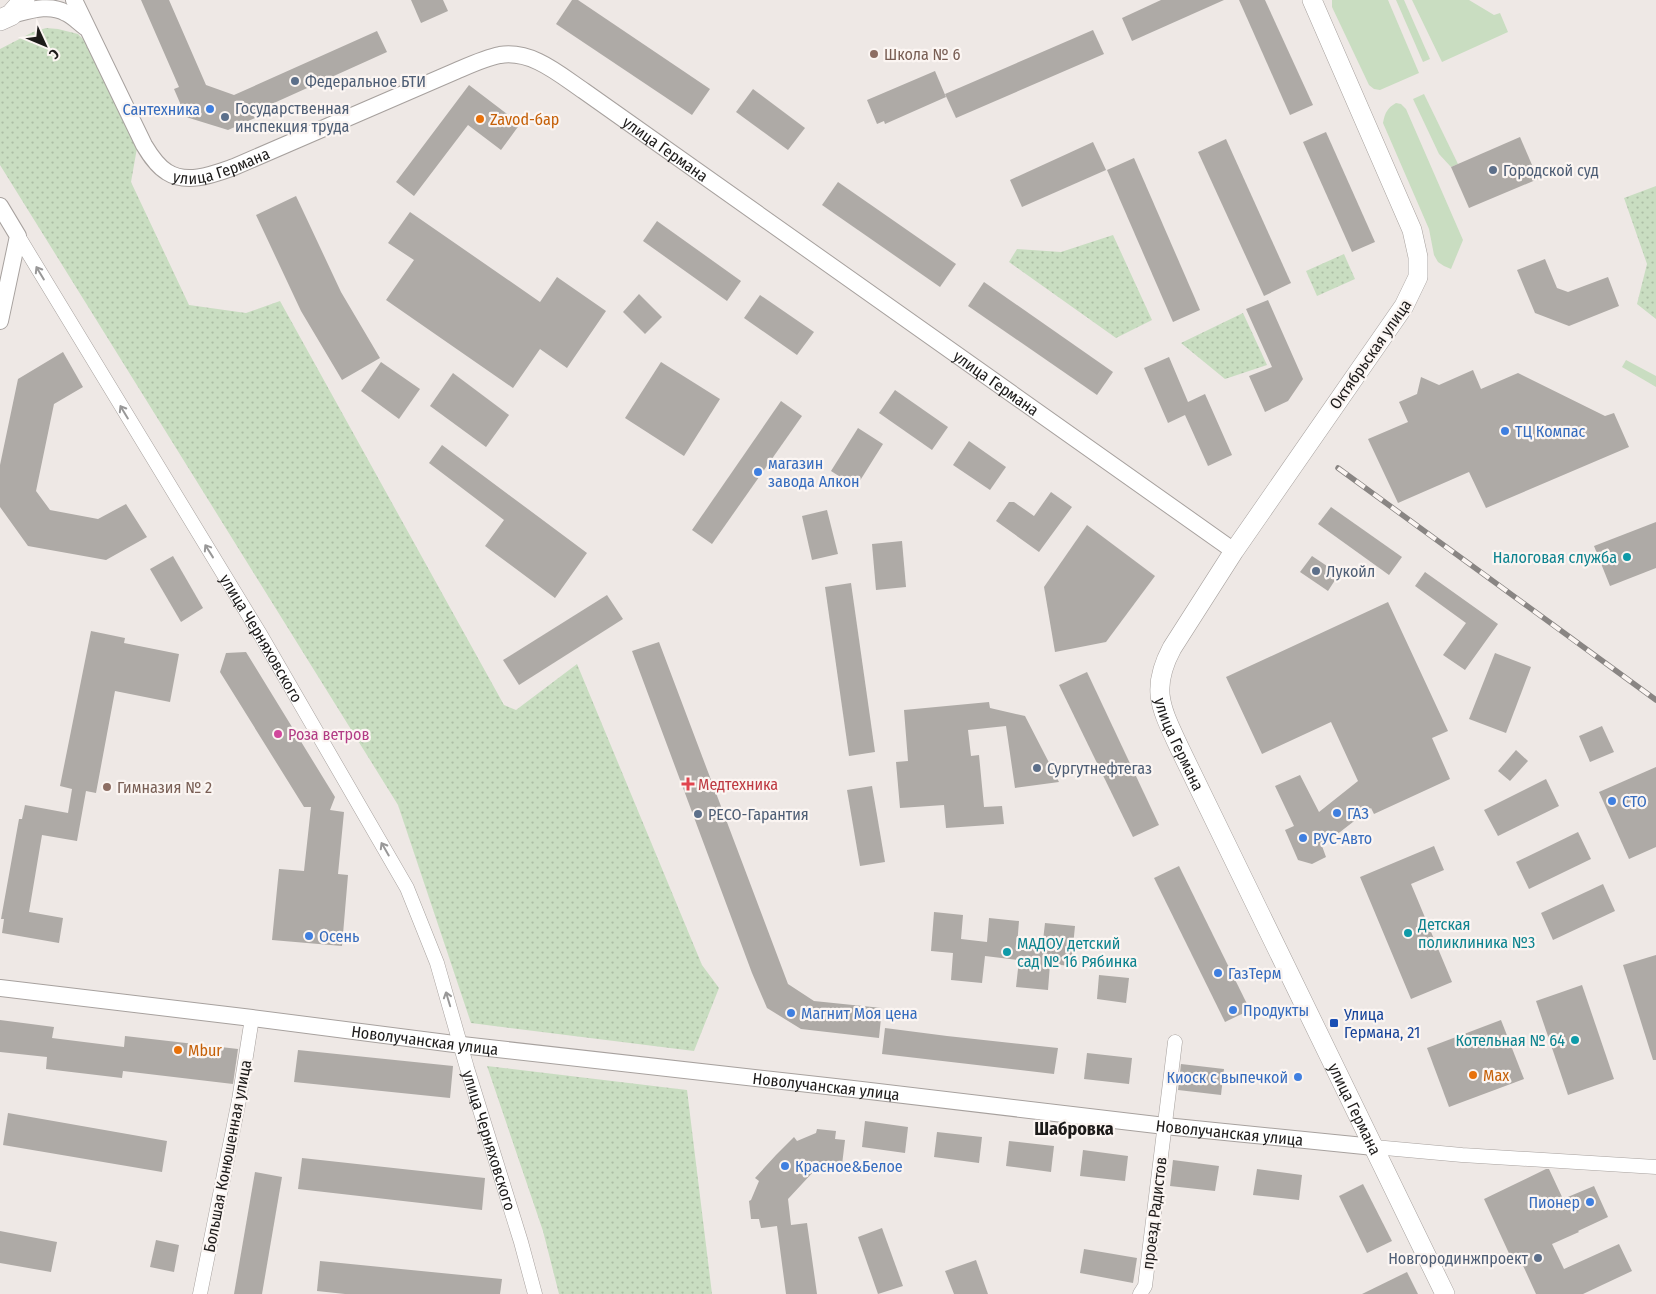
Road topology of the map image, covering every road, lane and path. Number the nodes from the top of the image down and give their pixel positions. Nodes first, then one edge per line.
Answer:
1 (74, 0) edge
2 (1312, 0) edge
3 (12, 12) edge
4 (88, 30) junction
5 (0, 206) edge
6 (18, 236) junction
7 (0, 321) edge
8 (1234, 551) junction
9 (0, 988) edge
10 (252, 1018) junction
11 (1175, 1042) dead end
12 (462, 1046) junction
13 (1166, 1126) junction
14 (1374, 1147) junction
15 (1656, 1167) edge
16 (200, 1294) edge
17 (535, 1294) edge
18 (1140, 1294) edge
19 (1445, 1294) edge

1 - 4 street, улица Германа
2 - 8 main road, Октябрьская улица
3 - 4 street
4 - 8 street, улица Германа
5 - 6 street, улица Черняховского
6 - 7 street
12 -> 6 street, улица Черняховского
8 - 14 main road, улица Германа
9 - 10 street, Новолучанская улица
10 - 12 street, Новолучанская улица
10 - 16 street, Большая Конюшенная улица
11 - 13 street, проезд Радистов
12 - 13 street, Новолучанская улица
12 - 17 street, улица Черняховского
13 - 14 street, Новолучанская улица
13 - 18 street, проезд Радистов
14 - 15 street, Новолучанская улица
14 - 19 main road, улица Германа

